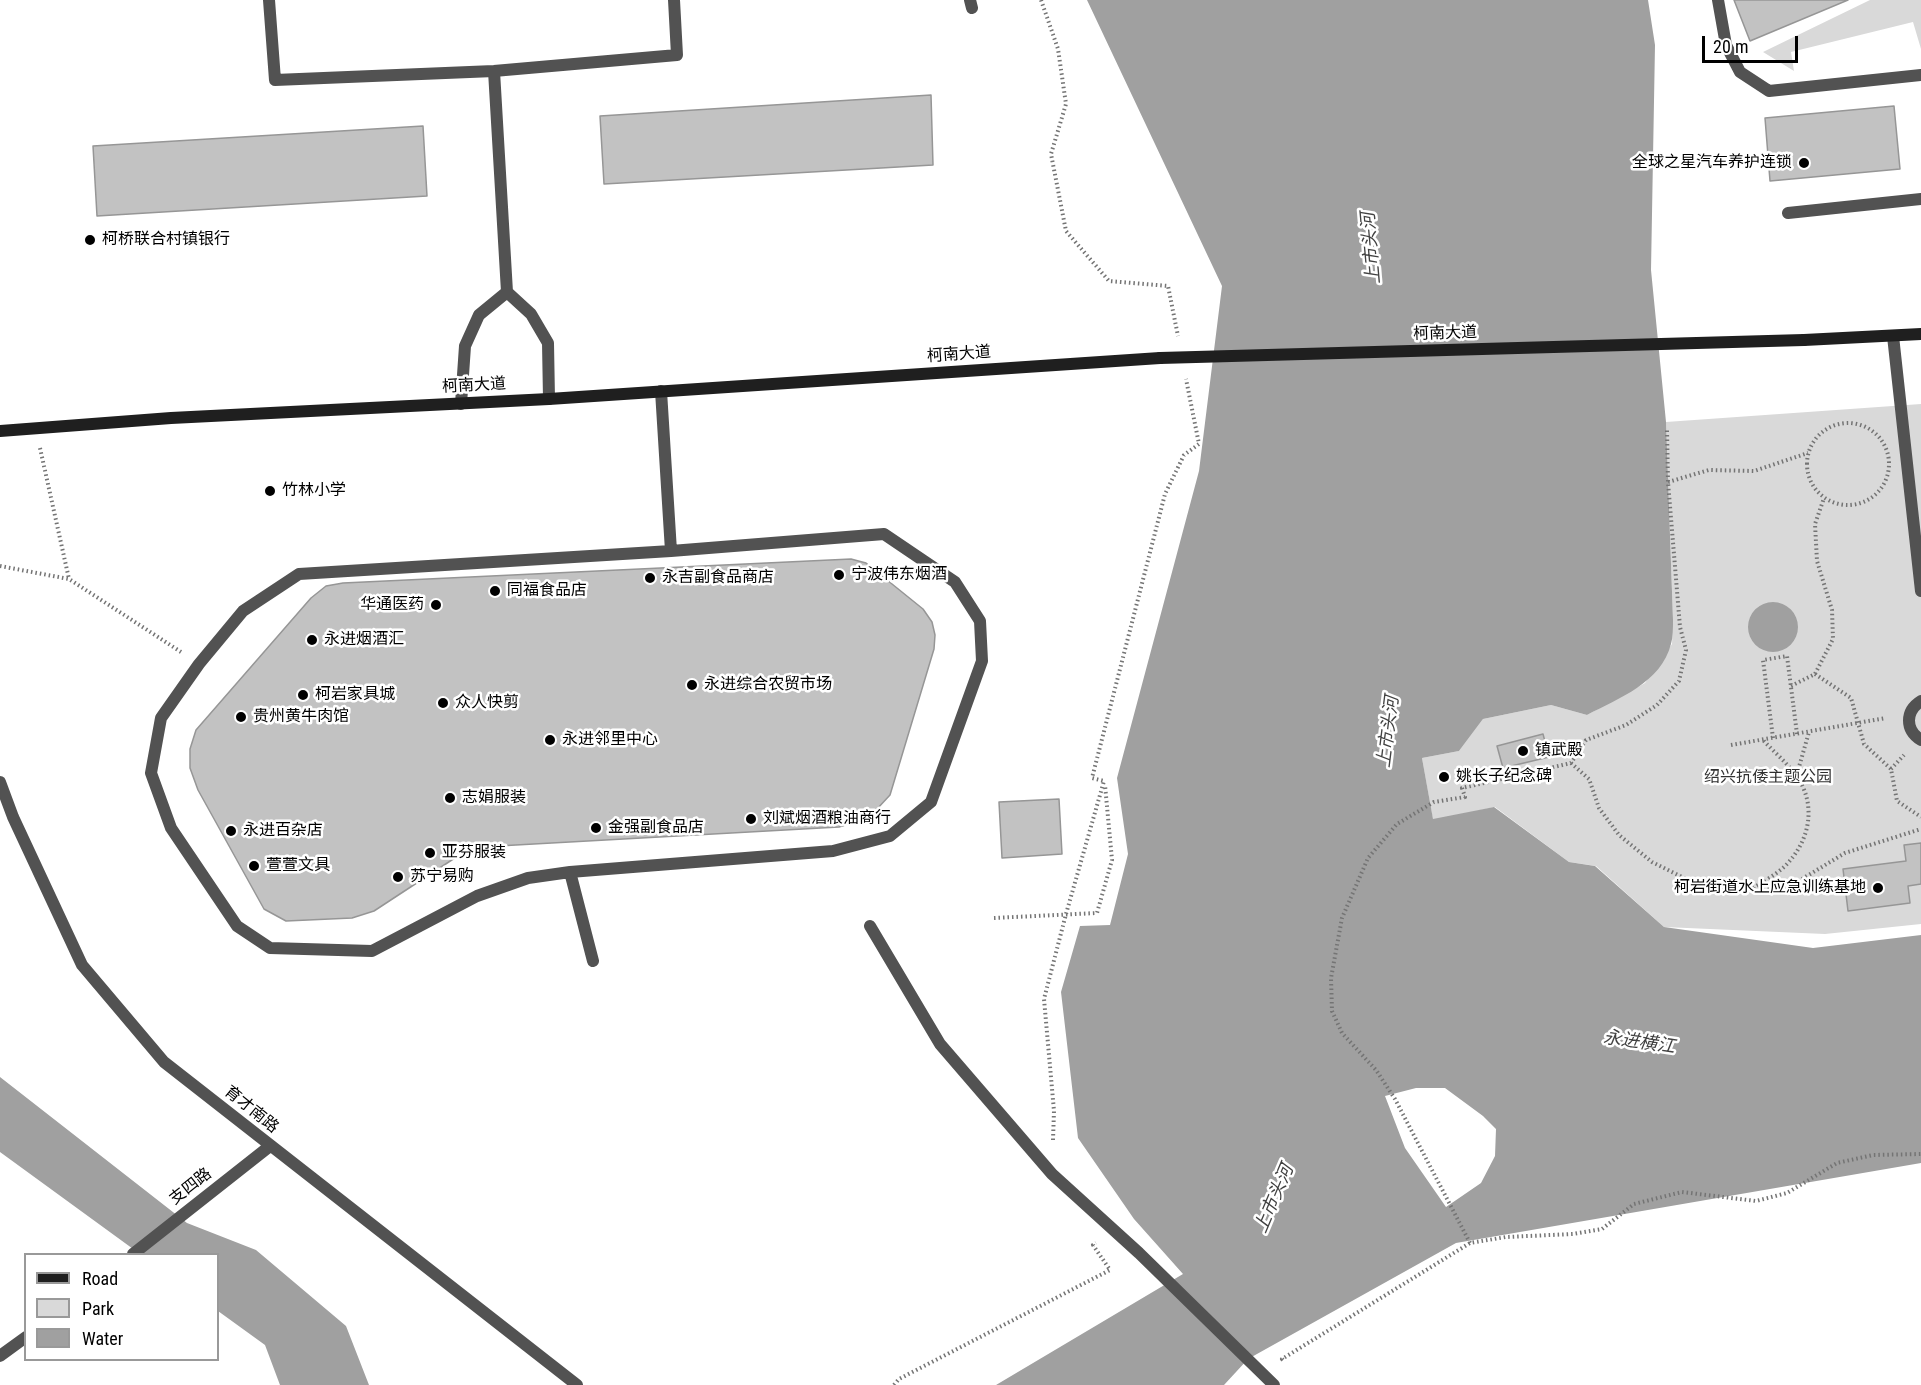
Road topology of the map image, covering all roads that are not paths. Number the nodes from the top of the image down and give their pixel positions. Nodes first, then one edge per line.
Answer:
1 (268, 0) edge
2 (674, 0) edge
3 (1718, 0) edge
4 (494, 71) junction
5 (1921, 75) edge
6 (1921, 199) edge
7 (1788, 213) dead end
8 (507, 292) junction
9 (1921, 334) edge
10 (1893, 336) junction
11 (661, 392) junction
12 (549, 399) junction
13 (461, 404) junction
14 (0, 431) edge
15 (671, 551) junction
16 (1921, 591) edge
17 (1921, 701) edge
18 (1921, 740) edge
19 (0, 782) edge
20 (570, 872) junction
21 (870, 926) dead end
22 (593, 961) dead end
23 (270, 1146) junction
24 (134, 1253) edge
25 (24, 1338) edge
26 (0, 1356) edge
27 (577, 1385) edge
28 (1274, 1385) edge

1 - 4 street
2 - 4 street
3 - 5 street
4 - 8 street
6 - 7 street
8 - 12 street
8 - 13 street
9 - 10 main road, 柯南大道
10 - 11 main road, 柯南大道, bridge
10 - 16 street
11 - 12 main road, 柯南大道
11 - 15 street
12 - 13 main road, 柯南大道
13 - 14 main road, 柯南大道
15 - 20 street
15 - 20 street
17 - 18 street
19 - 23 street, 育才南路
20 - 22 street
21 - 28 street
23 - 24 street, 支四路
23 - 27 street, 育才南路
25 - 26 street

